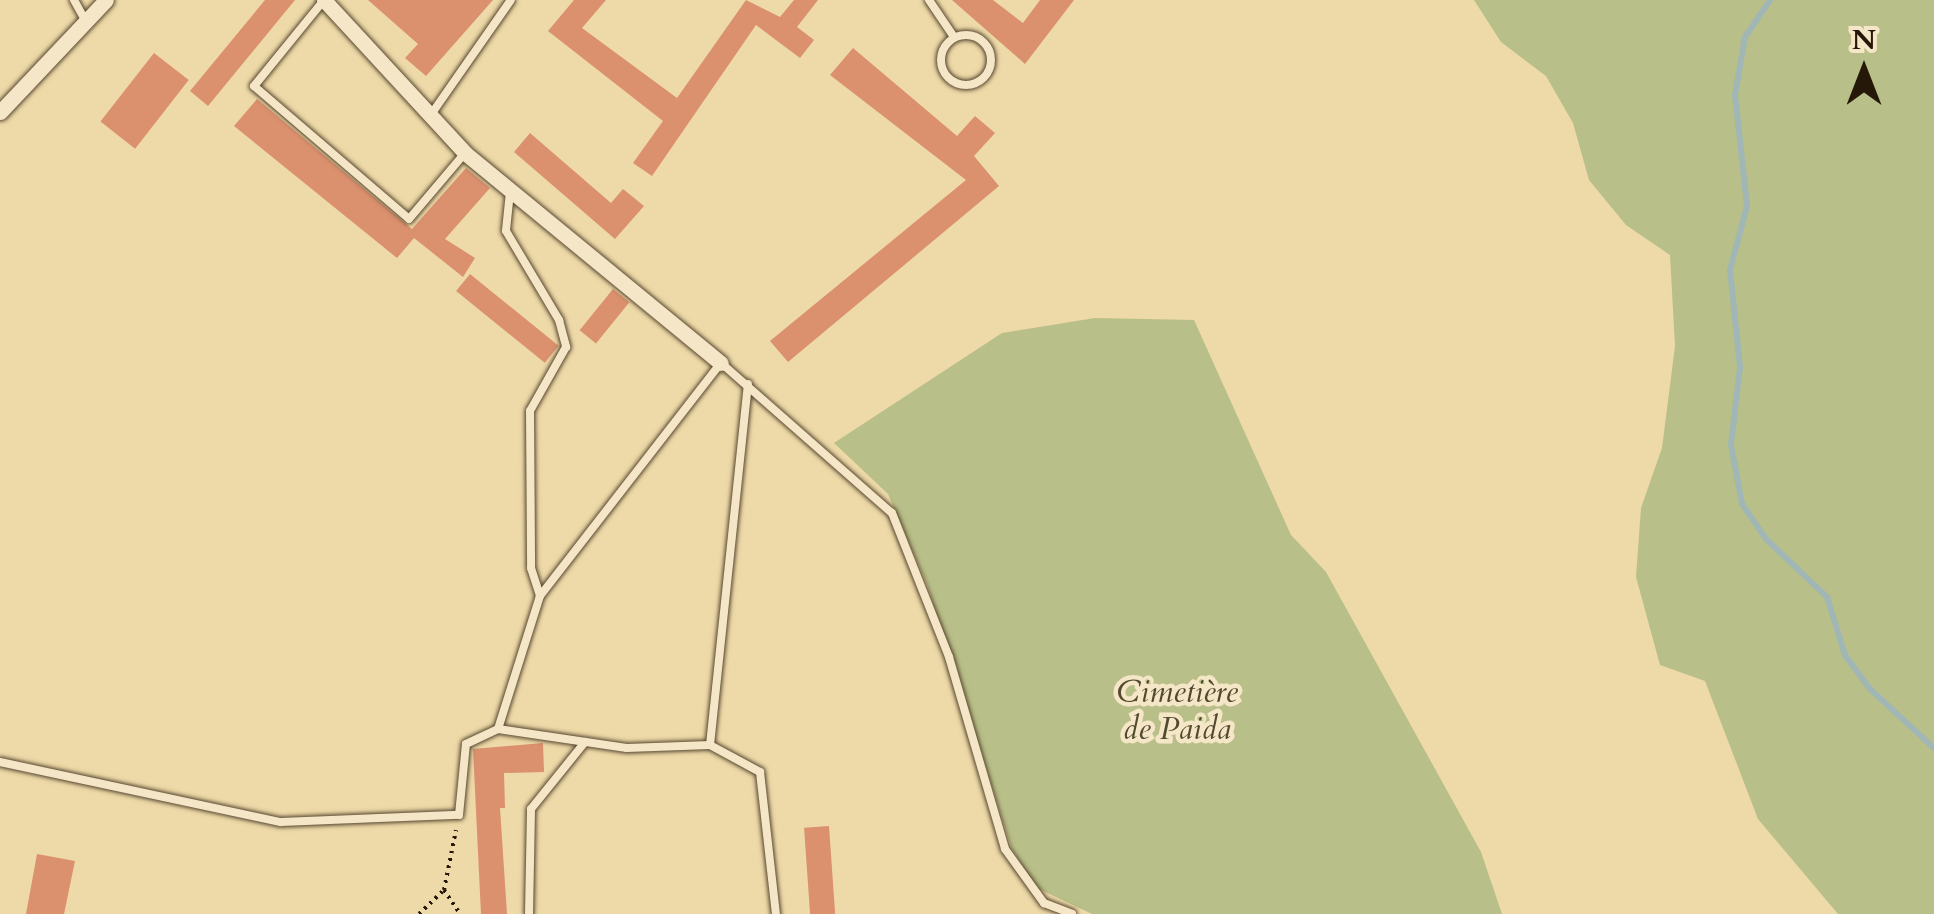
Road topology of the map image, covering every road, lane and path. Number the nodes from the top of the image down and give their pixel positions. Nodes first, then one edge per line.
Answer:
1 (74, 0) edge
2 (106, 0) edge
3 (324, 0) edge
4 (510, 0) edge
5 (929, 0) edge
6 (86, 20) junction
7 (954, 36) junction
8 (0, 112) edge
9 (430, 116) junction
10 (466, 153) junction
11 (510, 192) junction
12 (721, 363) junction
13 (748, 384) junction
14 (540, 596) junction
15 (498, 729) junction
16 (584, 742) junction
17 (710, 745) junction
18 (1, 765) edge
19 (460, 815) junction
20 (444, 890) junction
21 (419, 914) edge
22 (460, 914) edge
23 (529, 914) edge
24 (776, 914) edge
25 (1072, 914) edge

1 - 6 lane
2 - 6 street
3 - 9 street
3 - 10 lane
4 - 9 lane
5 - 7 lane
6 - 8 street
7 - 7 lane
9 - 10 street
10 - 11 street
11 - 12 street
11 - 14 lane
12 - 13 lane
12 - 14 lane
13 - 17 lane
13 - 25 lane
14 - 15 lane
15 - 16 lane
15 - 19 lane
16 - 17 lane
16 - 23 lane
17 - 24 lane
18 - 19 lane
19 - 20 path
20 - 21 path
20 - 22 path

